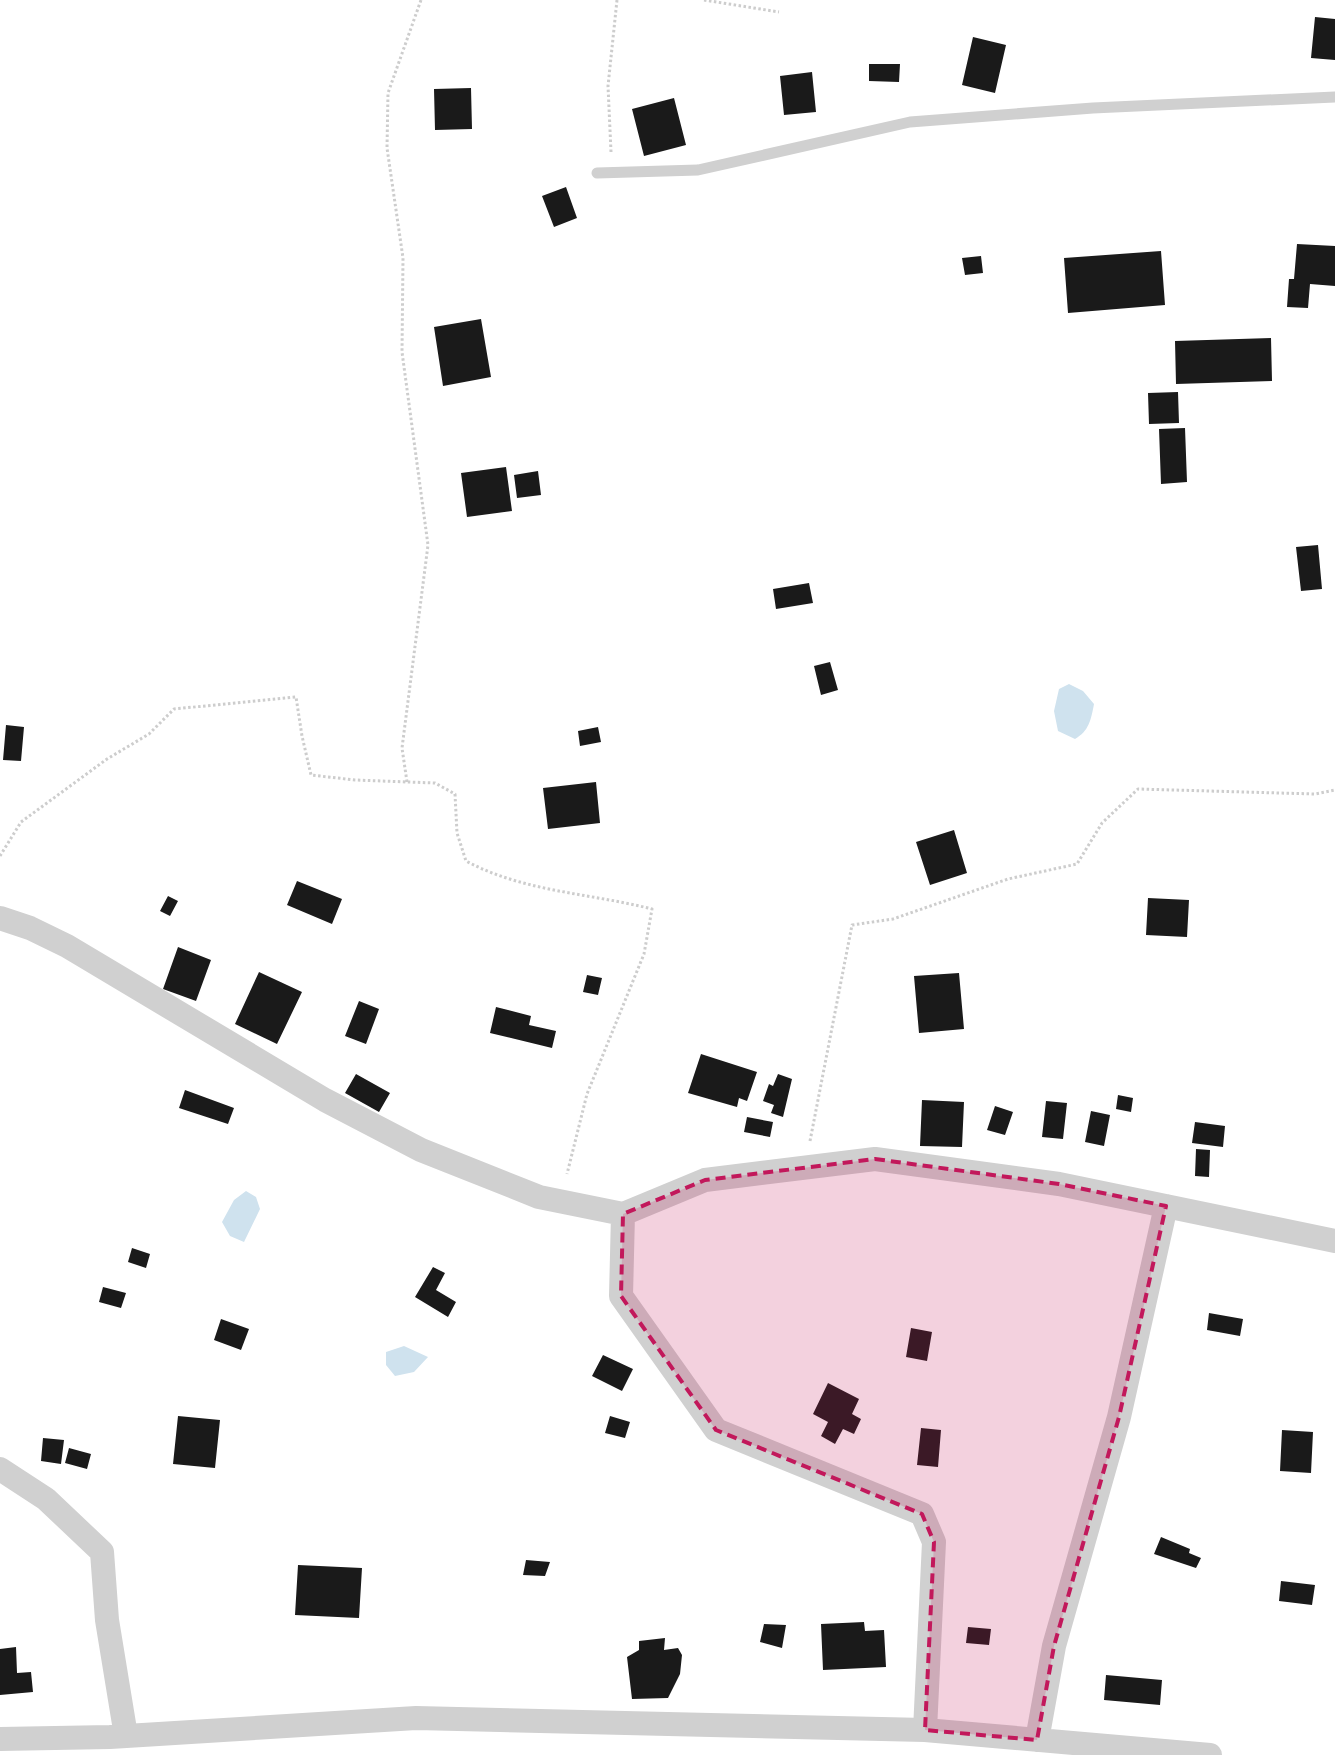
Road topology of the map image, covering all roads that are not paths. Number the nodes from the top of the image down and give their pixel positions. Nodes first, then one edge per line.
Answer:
1 (1335, 97) edge
2 (597, 173) dead end
3 (0, 918) edge
4 (1166, 1206) junction
5 (622, 1214) junction
6 (1335, 1241) edge
7 (0, 1468) edge
8 (926, 1730) junction
9 (126, 1736) junction
10 (0, 1739) edge
11 (1037, 1740) junction
12 (1210, 1755) edge

1 - 2 lane
3 - 5 street
4 - 5 street
4 - 6 street
4 - 11 street
5 - 8 street
7 - 9 street
8 - 9 street
8 - 11 street
9 - 10 street
11 - 12 street

